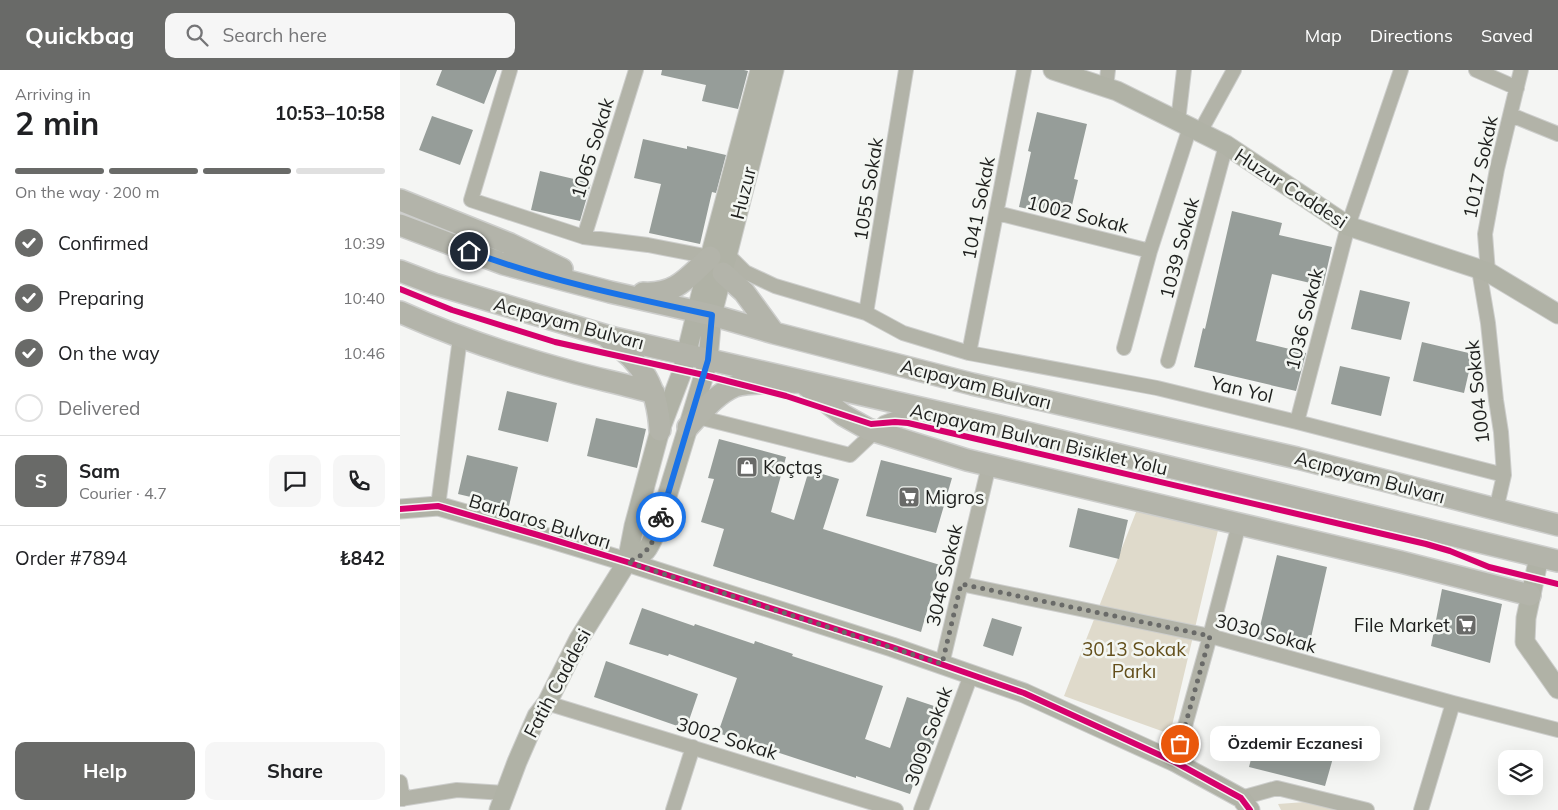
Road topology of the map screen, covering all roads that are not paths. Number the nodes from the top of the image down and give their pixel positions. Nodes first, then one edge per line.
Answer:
1 (510, 70) edge
2 (636, 70) edge
3 (760, 70) edge
4 (774, 70) edge
5 (906, 70) edge
6 (1024, 70) edge
7 (1053, 70) edge
8 (1184, 70) edge
9 (1234, 70) edge
10 (1402, 70) edge
11 (1476, 70) edge
12 (1521, 70) edge
13 (1107, 79) edge
14 (1517, 88) junction
15 (1510, 115) junction
16 (1190, 127) junction
17 (1558, 134) edge
18 (1226, 145) junction
19 (400, 200) edge
20 (996, 213) junction
21 (400, 225) edge
22 (1348, 226) junction
23 (584, 237) junction
24 (1150, 251) junction
25 (720, 262) junction
26 (400, 271) edge
27 (1484, 271) junction
28 (610, 292) junction
29 (400, 312) edge
30 (866, 313) junction
31 (704, 314) junction
32 (1558, 314) edge
33 (600, 333) junction
34 (774, 333) junction
35 (460, 338) junction
36 (1124, 348) dead end
37 (969, 353) junction
38 (686, 354) junction
39 (708, 360) junction
40 (1168, 361) dead end
41 (802, 382) junction
42 (654, 393) junction
43 (956, 416) junction
44 (693, 422) junction
45 (1298, 422) junction
46 (660, 430) junction
47 (876, 431) junction
48 (989, 465) junction
49 (1504, 475) junction
50 (438, 506) junction
51 (400, 509) edge
52 (1496, 510) junction
53 (1239, 524) junction
54 (1558, 525) edge
55 (1549, 559) edge
56 (627, 562) junction
57 (961, 584) junction
58 (1530, 595) junction
59 (1210, 636) junction
60 (942, 664) junction
61 (971, 675) junction
62 (1558, 689) edge
63 (546, 703) junction
64 (1453, 704) junction
65 (1558, 730) edge
66 (693, 747) junction
67 (1175, 762) junction
68 (400, 782) edge
69 (401, 799) edge
70 (502, 801) edge
71 (1246, 804) edge
72 (673, 810) edge
73 (896, 810) edge
74 (921, 810) edge
75 (1367, 810) edge
76 (1421, 810) edge

1 - 23 street
2 - 23 street, 1065 Sokak
3 - 25 street, Huzur
4 - 25 street, Huzur
5 - 30 street, 1055 Sokak
6 - 20 street, 1041 Sokak
7 - 13 street, Huzur Caddesi
8 - 16 street
9 - 16 street
10 - 22 street, 1036 Sokak
11 - 14 street
12 - 14 street, 1017 Sokak
13 - 16 street, Huzur Caddesi
14 - 15 street, 1017 Sokak
15 - 17 street
15 - 27 street, 1017 Sokak
16 - 18 street, Huzur Caddesi
16 - 24 street
18 - 22 street, Huzur Caddesi
18 - 40 street, 1039 Sokak
19 - 28 main road
20 - 24 street, 1002 Sokak
20 - 37 street, 1041 Sokak
21 - 28 main road, Acıpayam Bulvarı
22 - 27 street, Huzur Caddesi
22 - 45 street, 1036 Sokak
23 - 25 street
24 - 36 street
25 - 28 main road
25 - 30 street, Yan Yol
25 - 31 street, Huzur
25 - 34 main road
26 - 33 main road, Acıpayam Bulvarı
27 - 32 street, Huzur Caddesi
27 - 49 street, 1004 Sokak
28 - 31 main road, Acıpayam Bulvarı
29 - 35 main road
30 - 37 street, Yan Yol
31 - 34 main road, Acıpayam Bulvarı
31 - 38 street
31 - 39 street
33 - 38 main road, Acıpayam Bulvarı
33 - 42 main road
34 - 52 main road, Acıpayam Bulvarı
35 - 42 main road
35 - 50 street
37 - 45 street, Yan Yol
38 - 39 main road, Acıpayam Bulvarı
38 - 46 street
39 - 41 main road, Acıpayam Bulvarı
39 - 44 street
41 - 43 main road, Acıpayam Bulvarı
41 - 44 main road
41 - 47 main road
42 - 46 main road
43 - 47 street
43 - 55 main road, Acıpayam Bulvarı
44 - 47 street
44 - 56 street
45 - 49 street, Yan Yol
46 - 56 street
47 - 48 main road
48 - 53 main road
48 - 57 street, 3046 Sokak
49 - 52 street, 1004 Sokak
50 - 51 street, Barbaros Bulvarı
50 - 56 street, Barbaros Bulvarı
52 - 54 main road, Acıpayam Bulvarı
53 - 58 main road
53 - 59 street
55 - 58 street
56 - 60 street, Barbaros Bulvarı
56 - 63 street, Fatih Caddesi
57 - 59 street, 3030 Sokak
57 - 60 street, 3046 Sokak
58 - 62 street
59 - 64 street, 3030 Sokak
59 - 67 street
60 - 61 street, Barbaros Bulvarı
61 - 67 street, Barbaros Bulvarı
61 - 74 street, 3009 Sokak
63 - 66 street, 3002 Sokak
63 - 70 street, Fatih Caddesi
64 - 65 street, 3030 Sokak
64 - 76 street
66 - 72 street
66 - 73 street, 3002 Sokak
67 - 71 street, Barbaros Bulvarı
68 - 69 street
69 - 70 street
71 - 75 street

